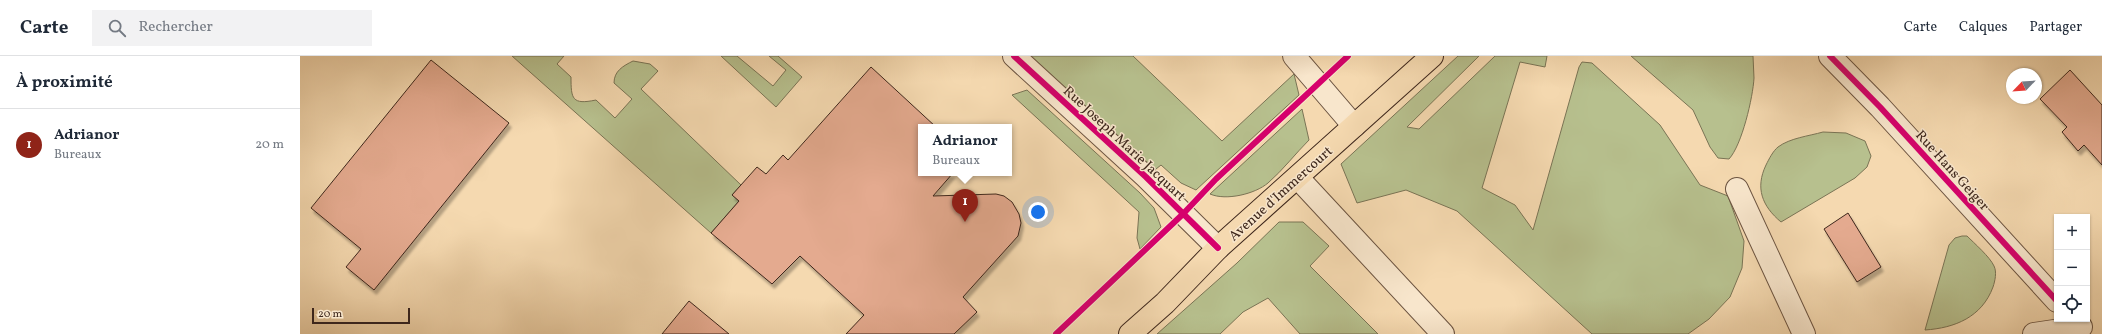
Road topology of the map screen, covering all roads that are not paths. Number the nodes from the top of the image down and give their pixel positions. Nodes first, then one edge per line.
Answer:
1 (1014, 56) edge
2 (1294, 56) edge
3 (1432, 56) edge
4 (1830, 56) edge
5 (1354, 126) junction
6 (1298, 178) junction
7 (1737, 188) dead end
8 (1218, 248) junction
9 (2054, 298) edge
10 (2080, 327) edge
11 (1130, 334) edge
12 (1443, 334) edge
13 (1804, 334) edge
14 (2034, 334) edge

1 - 8 street, Rue Joseph Marie Jacquart
2 - 5 street
3 - 5 main road, Avenue d'Immercourt
4 - 9 street, Rue Hans Geiger
5 - 6 main road, Avenue d'Immercourt
6 - 8 main road, Avenue d'Immercourt
6 - 12 street
7 - 13 street
8 - 11 main road, Avenue d'Immercourt
10 - 14 street

